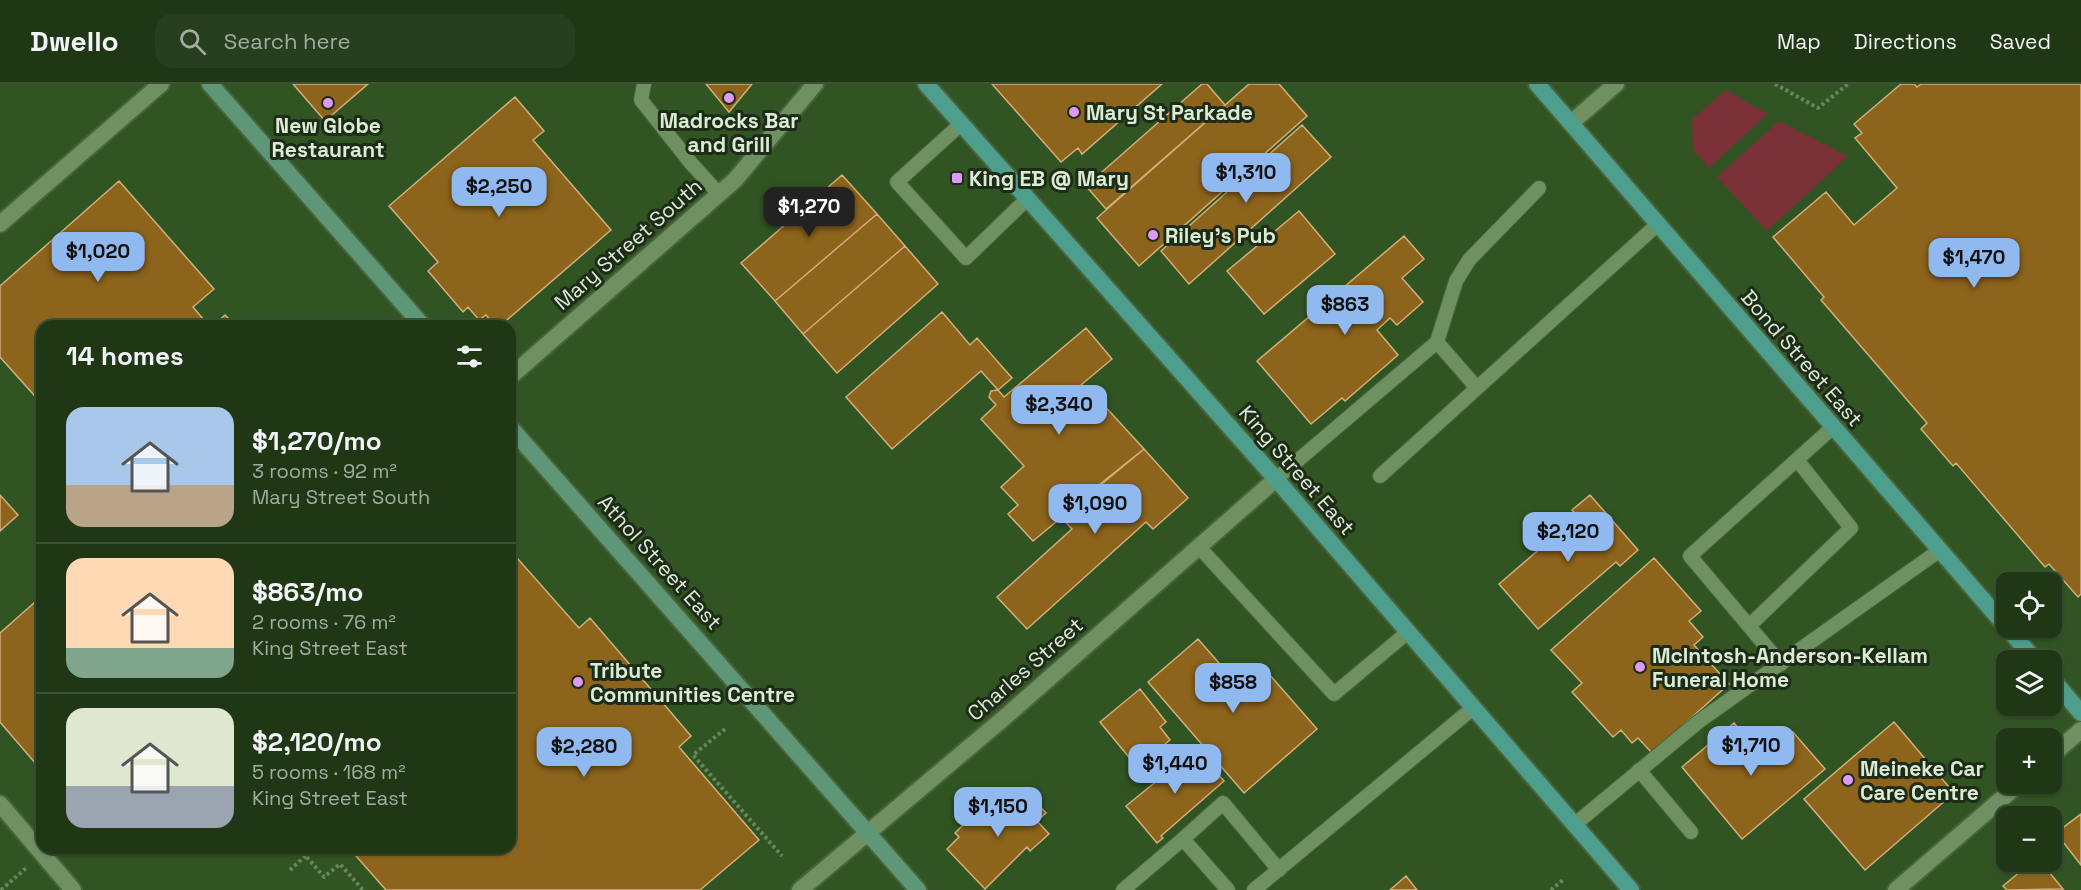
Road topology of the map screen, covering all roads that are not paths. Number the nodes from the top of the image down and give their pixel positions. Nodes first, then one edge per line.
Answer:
1 (161, 84) edge
2 (210, 84) edge
3 (644, 84) edge
4 (815, 84) edge
5 (926, 84) edge
6 (1537, 84) edge
7 (1616, 84) edge
8 (1571, 123) junction
9 (961, 124) junction
10 (1539, 188) dead end
11 (719, 194) junction
12 (1027, 199) junction
13 (0, 224) edge
14 (1658, 224) junction
15 (418, 320) edge
16 (1437, 342) junction
17 (516, 372) edge
18 (1477, 388) junction
19 (1832, 428) junction
20 (516, 434) edge
21 (1798, 461) junction
22 (1380, 476) dead end
23 (1276, 479) junction
24 (1199, 547) junction
25 (1940, 550) junction
26 (1749, 626) junction
27 (1408, 632) junction
28 (2026, 650) edge
29 (1781, 664) junction
30 (2062, 690) edge
31 (1473, 708) junction
32 (2081, 712) edge
33 (2081, 730) edge
34 (2062, 746) edge
35 (1640, 771) junction
36 (2007, 794) edge
37 (0, 804) edge
38 (1574, 825) junction
39 (868, 832) junction
40 (1691, 832) dead end
41 (1183, 839) junction
42 (36, 847) edge
43 (42, 854) edge
44 (1279, 870) junction
45 (73, 890) edge
46 (800, 890) edge
47 (918, 890) edge
48 (1124, 890) edge
49 (1228, 890) edge
50 (1254, 890) edge
51 (1631, 890) edge
52 (1896, 890) edge

1 - 13 street
2 - 15 main road
3 - 11 lane
4 - 11 street, Mary Street South
5 - 9 main road, King Street East
6 - 8 main road, Bond Street East
7 - 8 street
8 - 14 main road, Bond Street East
9 - 12 main road, King Street East
9 - 12 lane
10 - 16 lane
11 - 17 street, Mary Street South
12 - 23 main road, King Street East
14 - 18 lane
14 - 19 main road, Bond Street East
16 - 18 lane
16 - 23 lane
18 - 22 lane
19 - 21 lane
19 - 25 main road, Bond Street East
20 - 39 main road, Athol Street East
21 - 26 lane
21 - 26 lane
23 - 24 street, Charles Street
23 - 27 main road, King Street East
24 - 27 lane
24 - 39 street, Charles Street
25 - 28 main road, Bond Street East
25 - 29 lane
26 - 29 lane
27 - 31 main road, King Street East
29 - 35 lane
30 - 32 main road
31 - 38 main road, King Street East
31 - 44 lane
33 - 34 street
35 - 38 lane
35 - 40 lane
36 - 52 street
37 - 42 street
38 - 51 main road, King Street East
39 - 46 street, Charles Street
39 - 47 main road, Athol Street East
41 - 44 lane
41 - 48 lane
41 - 49 lane
43 - 45 street
44 - 50 lane

